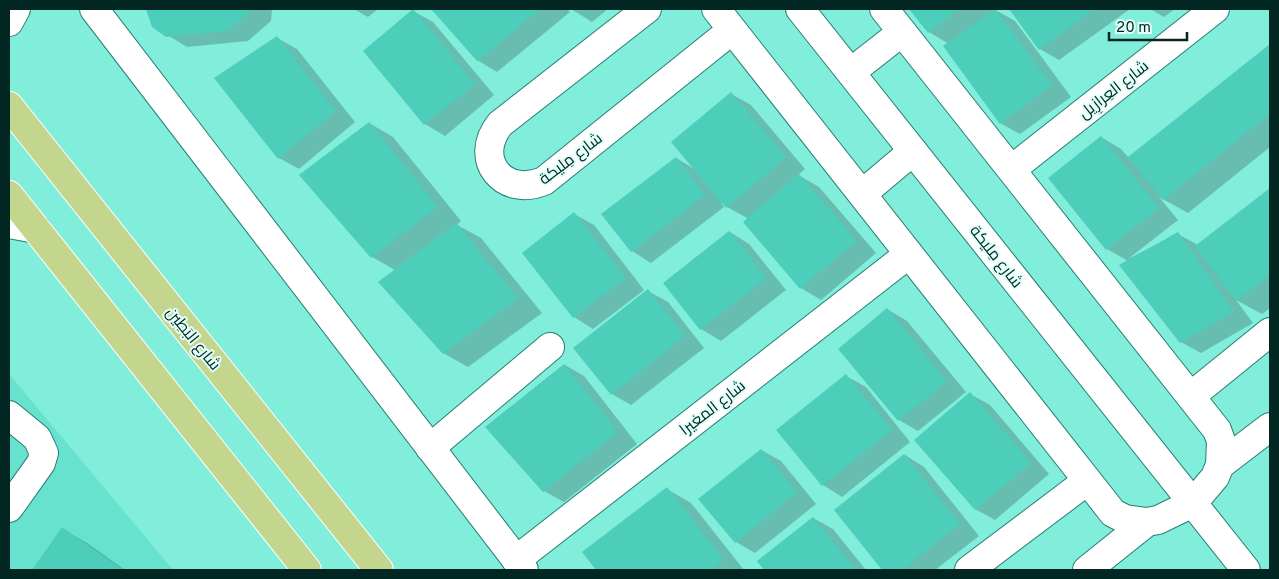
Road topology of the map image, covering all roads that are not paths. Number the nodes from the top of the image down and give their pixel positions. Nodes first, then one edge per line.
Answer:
1 (16, 9) edge
2 (94, 9) edge
3 (647, 9) edge
4 (800, 9) edge
5 (884, 9) edge
6 (1215, 9) edge
7 (724, 19) edge
8 (9, 22) edge
9 (902, 32) junction
10 (851, 72) junction
11 (9, 106) edge
12 (913, 151) junction
13 (1012, 169) junction
14 (862, 194) junction
15 (9, 195) edge
16 (9, 224) edge
17 (36, 229) junction
18 (909, 254) junction
19 (1270, 332) edge
20 (550, 347) dead end
21 (1191, 396) junction
22 (9, 415) edge
23 (1270, 427) edge
24 (430, 448) junction
25 (1220, 465) junction
26 (1087, 481) junction
27 (1193, 504) junction
28 (9, 508) edge
29 (1147, 522) junction
30 (520, 565) edge
31 (308, 570) edge
32 (379, 570) edge
33 (969, 570) edge
34 (1087, 570) edge
35 (1246, 570) edge

1 - 8 street
2 - 24 street
3 - 7 street, شارع مِليكة
4 - 10 street, شارع مِليكة
5 - 9 street, شارع مِليكة
6 - 13 street, شارع العِرازِيل
7 - 14 street, شارع مِليكة
9 - 10 street
9 - 13 street, شارع مِليكة
10 - 12 street, شارع مِليكة
11 - 32 main road, شارع البَطِين
12 - 14 street
12 - 27 street, شارع مِليكة
13 - 21 street, شارع مِليكة
14 - 18 street, شارع مِليكة
15 - 17 main road
16 - 17 street
17 - 31 main road
18 - 26 street, شارع مِليكة
18 - 30 street, شارع المغيرا
19 - 21 street
20 - 24 street
21 - 25 street, شارع مِليكة
22 - 28 street
23 - 25 street, شارع مِليكة
24 - 30 street
25 - 27 street, شارع مِليكة
26 - 29 street, شارع مِليكة
26 - 33 street
27 - 29 street, شارع مِليكة
27 - 35 street, شارع مِليكة
29 - 34 street, شارع مِليكة

